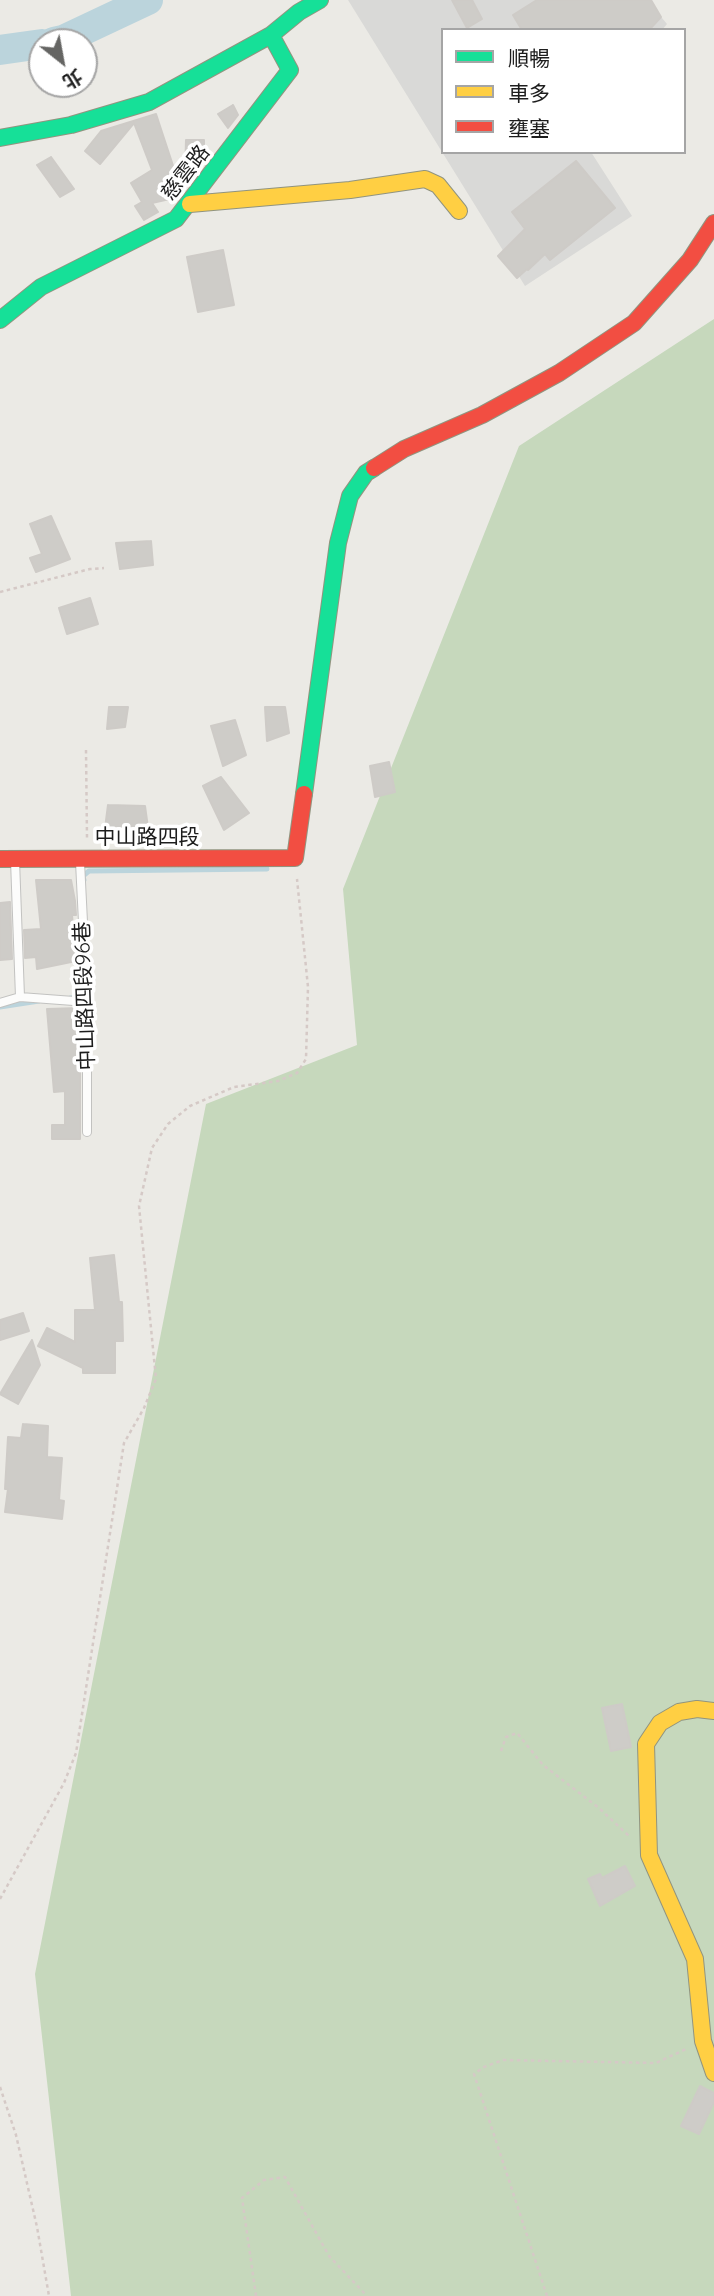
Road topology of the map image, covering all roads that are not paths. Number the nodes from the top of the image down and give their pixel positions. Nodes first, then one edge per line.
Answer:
1 (320, 0) edge
2 (271, 35) junction
3 (0, 138) edge
4 (190, 204) junction
5 (459, 211) dead end
6 (714, 223) edge
7 (0, 320) edge
8 (8, 859) edge
9 (83, 859) junction
10 (20, 997) junction
11 (87, 1002) junction
12 (0, 1003) edge
13 (88, 1132) dead end
14 (714, 1711) edge
15 (714, 2073) edge

1 - 2 street
2 - 3 street
2 - 4 street, 慈雲路
4 - 5 street
4 - 7 street, 慈雲路
6 - 9 street, 中山路四段
8 - 9 street, 中山路四段
8 - 10 lane
9 - 11 lane, 中山路四段96巷
10 - 11 lane
10 - 12 lane
11 - 13 lane, 中山路四段96巷
14 - 15 street

